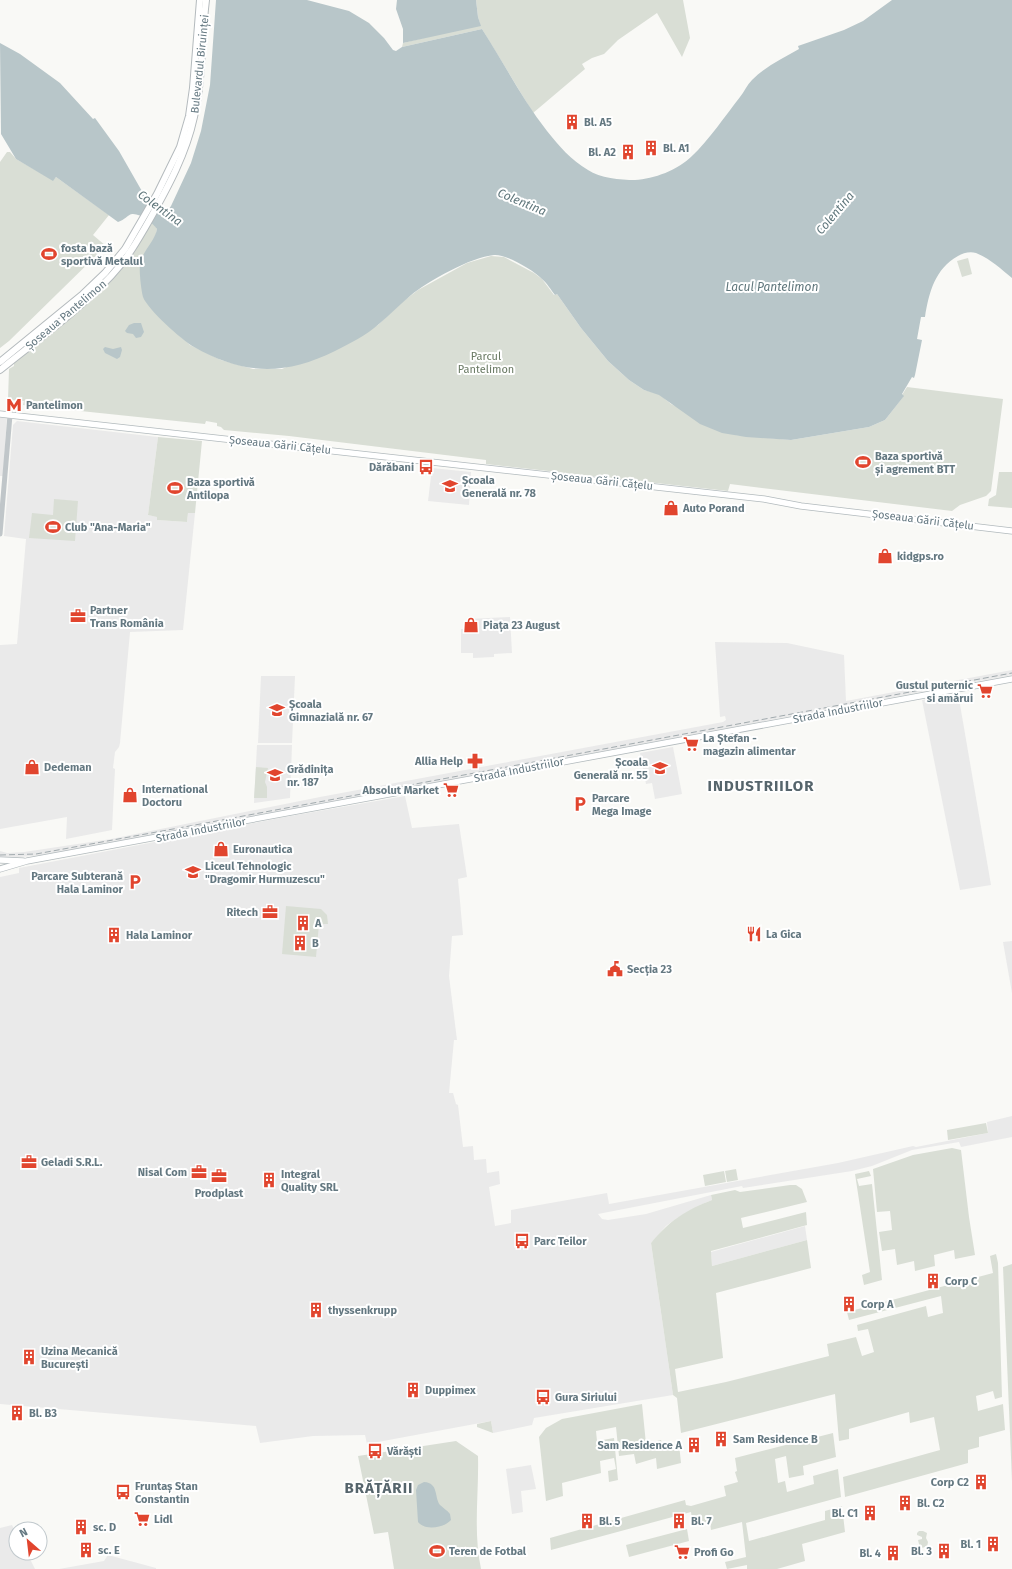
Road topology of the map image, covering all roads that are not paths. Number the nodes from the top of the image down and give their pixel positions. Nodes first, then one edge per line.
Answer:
1 (200, 0) edge
2 (206, 0) edge
3 (172, 172) junction
4 (138, 233) junction
5 (0, 362) edge
6 (0, 370) edge
7 (0, 414) edge
8 (10, 415) junction
9 (1012, 530) edge
10 (0, 534) edge
11 (1012, 679) edge
12 (0, 860) edge
13 (27, 862) junction
14 (0, 868) edge

1 - 3 main road, Bulevardul Biruinței
2 - 3 main road, Bulevardul Biruinței
3 - 4 main road, Bulevardul Biruinței
4 - 5 main road, Șoseaua Pantelimon
4 - 6 main road, Șoseaua Pantelimon
7 - 8 main road, Șoseaua Gării Cățelu
8 - 9 main road, Șoseaua Gării Cățelu
8 - 10 street
11 - 13 main road, Strada Industriilor
12 - 13 main road, Strada Industriilor
13 - 14 main road, Strada Industriilor

